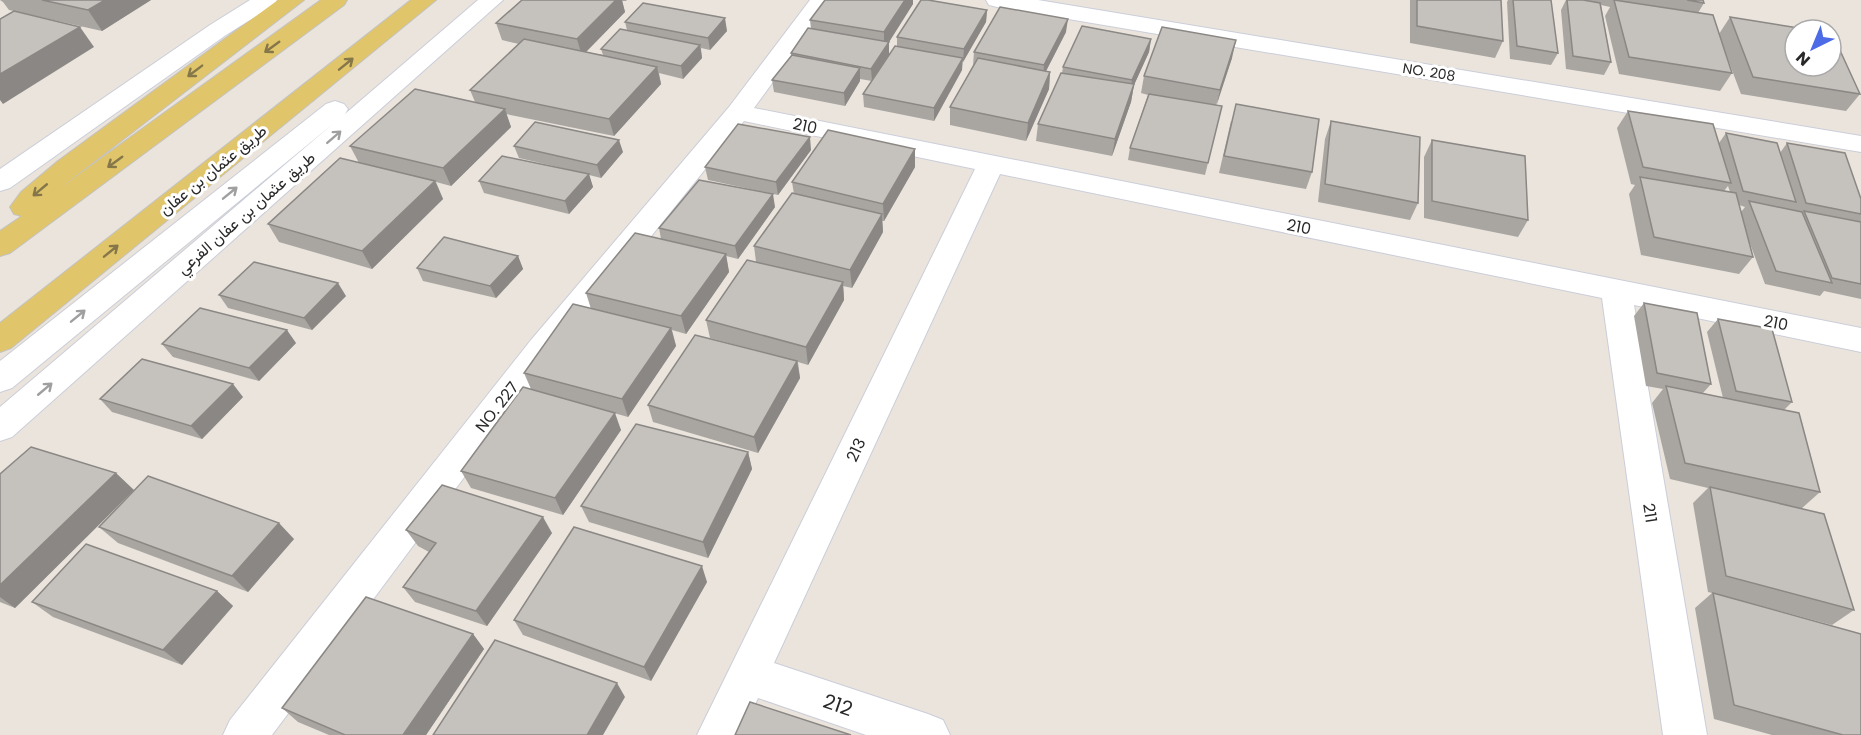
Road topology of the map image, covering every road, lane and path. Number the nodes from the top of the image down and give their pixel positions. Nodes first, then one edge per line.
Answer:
1 (266, 0) edge
2 (293, 0) edge
3 (336, 0) edge
4 (425, 0) edge
5 (492, 0) edge
6 (822, 0) edge
7 (997, 0) edge
8 (459, 28) junction
9 (738, 112) junction
10 (1861, 144) edge
11 (991, 164) junction
12 (0, 182) edge
13 (8, 240) edge
14 (1616, 291) junction
15 (0, 340) edge
16 (1861, 340) edge
17 (0, 379) edge
18 (0, 427) edge
19 (749, 675) junction
20 (245, 735) edge
21 (719, 735) edge
22 (928, 735) edge
23 (1685, 735) edge

1 - 12 street
2 -> 13 main road
3 -> 13 main road
15 -> 4 main road, طريق عثمان بن عفان
5 - 8 street, طريق عثمان بن عفان الفرعي
6 - 9 street, NO. 227
7 - 10 street, NO. 208
17 -> 8 street
18 -> 8 street, طريق عثمان بن عفان الفرعي
9 - 11 street, 210
9 - 20 street, NO. 227
11 - 14 street, 210
11 - 19 street, 213
14 - 16 street, 210
14 - 23 street, 211
19 - 21 street, 213
19 - 22 street, 212

